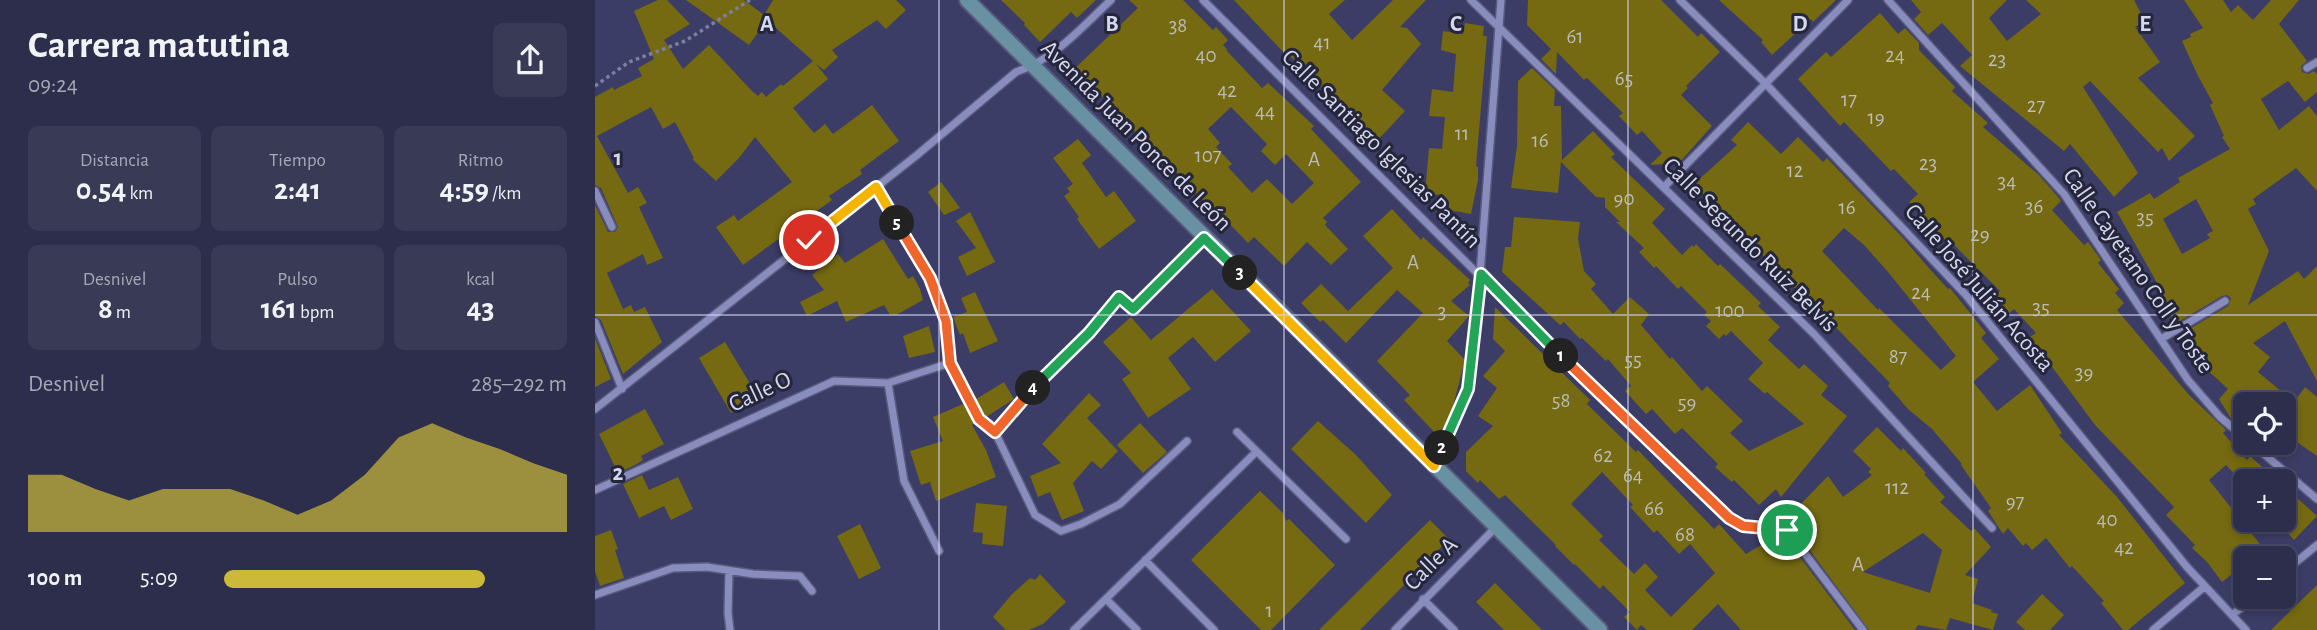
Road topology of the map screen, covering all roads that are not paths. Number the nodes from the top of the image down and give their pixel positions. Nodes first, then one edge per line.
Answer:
1 (967, 0) edge
2 (1111, 0) edge
3 (1203, 0) edge
4 (1471, 0) edge
5 (1501, 0) edge
6 (1680, 0) edge
7 (1848, 0) edge
8 (1888, 0) edge
9 (1499, 27) junction
10 (2317, 62) edge
11 (1033, 66) junction
12 (2307, 68) dead end
13 (1765, 83) junction
14 (876, 187) junction
15 (1664, 187) junction
16 (595, 191) edge
17 (612, 227) dead end
18 (1481, 274) junction
19 (1119, 297) road end
20 (2225, 301) dead end
21 (595, 322) edge
22 (2161, 339) junction
23 (950, 363) junction
24 (888, 383) junction
25 (622, 389) junction
26 (595, 409) edge
27 (2233, 428) edge
28 (995, 432) junction
29 (1237, 432) dead end
30 (1187, 441) dead end
31 (1256, 452) junction
32 (2265, 455) edge
33 (1434, 466) junction
34 (595, 490) edge
35 (2317, 499) edge
36 (1496, 527) junction
37 (1992, 528) dead end
38 (1346, 539) dead end
39 (2317, 545) edge
40 (939, 551) dead end
41 (1145, 560) junction
42 (2296, 562) edge
43 (729, 571) junction
44 (2204, 587) junction
45 (812, 591) dead end
46 (595, 595) edge
47 (1106, 599) junction
48 (1423, 599) junction
49 (2240, 609) edge
50 (2232, 615) junction
51 (730, 630) edge
52 (1075, 630) edge
53 (1137, 630) edge
54 (1214, 630) edge
55 (1395, 630) edge
56 (1454, 630) edge
57 (1600, 630) edge
58 (1863, 630) edge
59 (2153, 630) edge
60 (2246, 630) edge

1 - 11 main road, Avenida Juan Ponce de León
2 - 11 street
3 - 18 street, Calle Santiago Iglesias Pantín
4 - 9 street, Calle Segundo Ruiz Belvis
5 - 9 street
6 - 13 street, Calle José Julián Acosta
7 - 13 street
8 - 22 street, Calle Cayetano Coll y Toste
9 - 15 street, Calle Segundo Ruiz Belvis
9 - 18 street
10 - 12 street
11 - 14 street
11 - 33 main road, Avenida Juan Ponce de León
13 - 15 street
13 - 44 street, Calle José Julián Acosta
14 - 23 street
14 - 25 street
15 - 37 street, Calle Segundo Ruiz Belvis
16 - 17 street
18 - 33 street
18 - 58 street, Calle Santiago Iglesias Pantín
19 - 28 street
20 - 22 street
21 - 25 street
22 - 27 street, Calle Cayetano Coll y Toste
23 - 24 street, Calle O
23 - 28 street
24 - 34 street, Calle O
24 - 40 street
25 - 26 street
28 - 30 street
29 - 31 street
31 - 38 street
31 - 41 street
32 - 35 street
33 - 36 main road, Avenida Juan Ponce de León
36 - 48 street, Calle A
36 - 57 main road, Avenida Juan Ponce de León
39 - 42 street
41 - 47 street
41 - 54 street
43 - 45 street
43 - 46 street
43 - 51 street
44 - 50 street, Calle José Julián Acosta
44 - 59 street
47 - 52 street
47 - 53 street
48 - 55 street, Calle A
48 - 56 street
49 - 50 street
50 - 60 street, Calle José Julián Acosta

